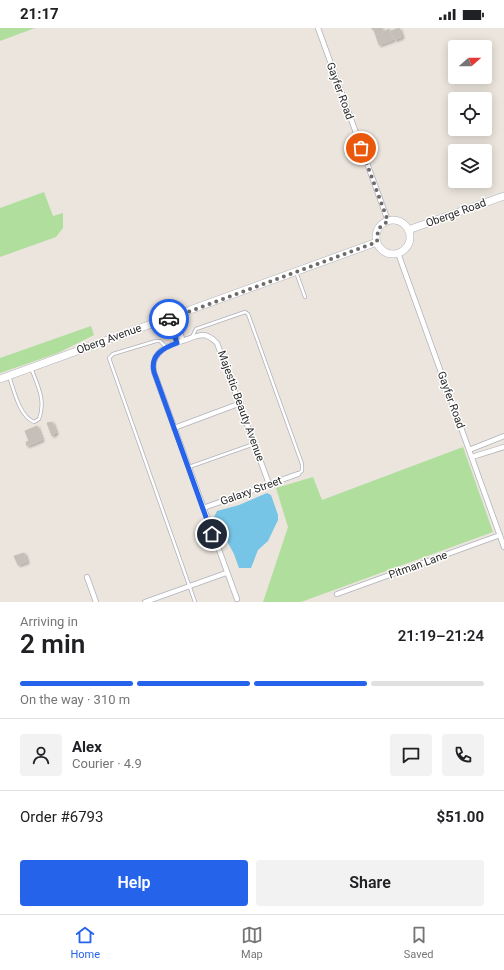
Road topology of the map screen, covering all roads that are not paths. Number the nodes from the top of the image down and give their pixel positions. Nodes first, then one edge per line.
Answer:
1 (318, 28) edge
2 (504, 196) edge
3 (388, 221) junction
4 (408, 230) junction
5 (377, 242) junction
6 (398, 253) junction
7 (296, 272) junction
8 (305, 297) dead end
9 (171, 317) junction
10 (192, 338) junction
11 (183, 341) junction
12 (177, 343) junction
13 (166, 347) junction
14 (31, 368) junction
15 (9, 376) junction
16 (0, 379) edge
17 (240, 403) junction
18 (174, 428) junction
19 (504, 436) edge
20 (255, 443) junction
21 (504, 447) edge
22 (469, 450) junction
23 (472, 457) junction
24 (188, 467) junction
25 (298, 474) joint
26 (269, 484) junction
27 (203, 508) junction
28 (500, 535) junction
29 (504, 547) edge
30 (226, 573) junction
31 (87, 577) dead end
32 (189, 586) junction
33 (337, 594) dead end
34 (235, 601) edge
35 (96, 602) edge
36 (145, 602) edge
37 (195, 602) edge

1 - 3 street, Gayfer Road
2 - 4 street, Oberge Road
3 - 4 street
3 - 5 street
4 - 6 street
5 - 6 street
5 - 7 street, Oberg Avenue
6 - 22 street, Gayfer Road
7 - 8 lane
7 - 9 street, Oberg Avenue
9 - 11 street
9 - 12 street
9 - 14 street, Oberg Avenue
10 - 11 street, Majestic Beauty Avenue
10 - 17 street, Majestic Beauty Avenue
10 - 25 lane
11 - 12 street, Majestic Beauty Avenue
12 - 13 street, Majestic Beauty Avenue
13 - 18 street
13 - 32 lane
14 - 15 street, Oberg Avenue
14 - 15 lane
15 - 16 street, Oberg Avenue
17 - 18 street
17 - 20 street, Majestic Beauty Avenue
18 - 24 street
19 - 22 street
20 - 24 lane
20 - 26 street, Majestic Beauty Avenue
21 - 23 street
22 - 23 street, Gayfer Road
23 - 28 street, Gayfer Road
24 - 27 street
25 - 26 street, Galaxy Street
26 - 27 street, Galaxy Street
27 - 30 street
28 - 29 street, Gayfer Road
28 - 33 street, Pitman Lane
30 - 32 street
30 - 34 street
31 - 35 street
32 - 36 street
32 - 37 lane

